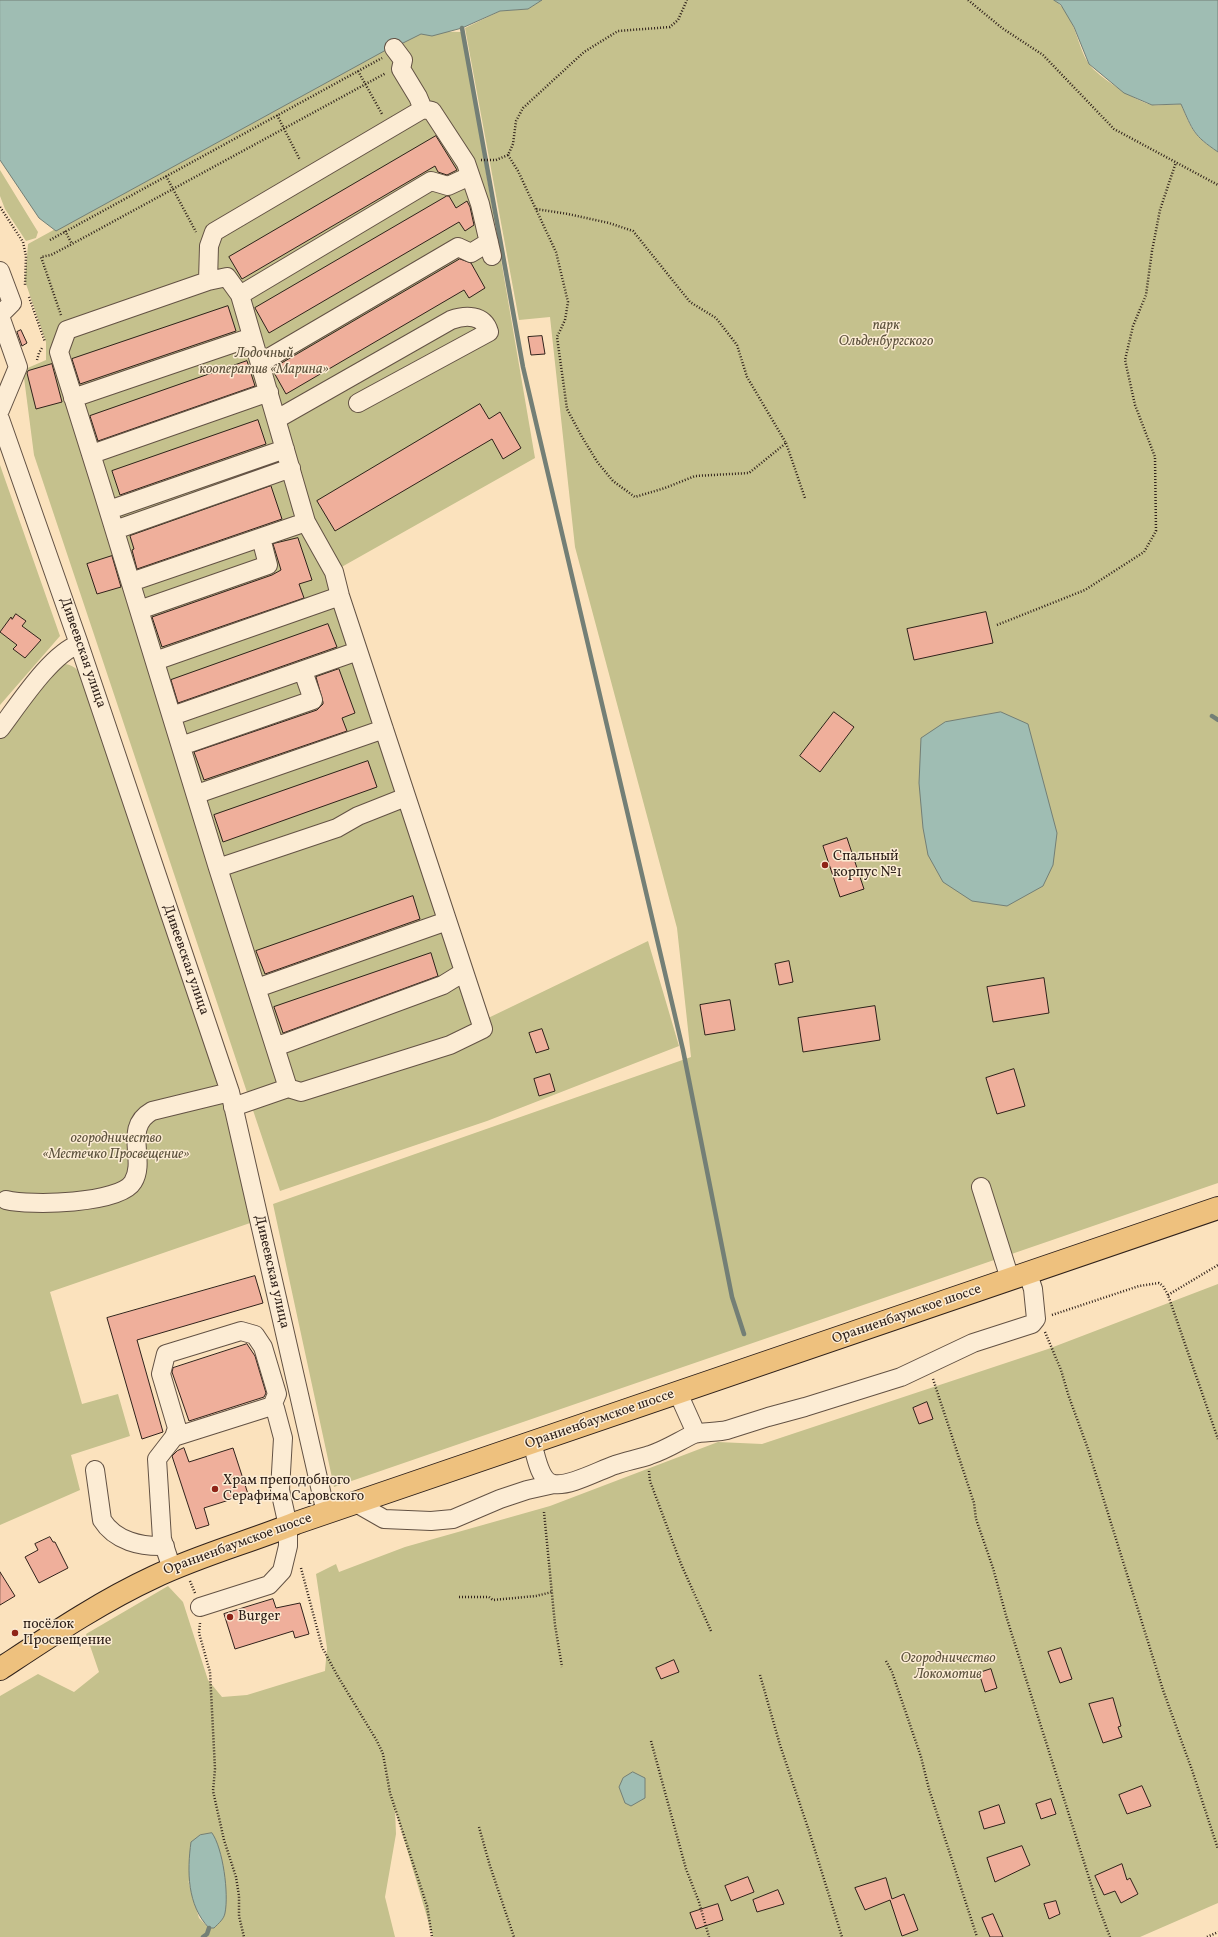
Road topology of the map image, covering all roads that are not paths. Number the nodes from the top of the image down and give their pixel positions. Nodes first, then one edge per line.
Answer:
1 (390, 52) road end
2 (422, 109) junction
3 (470, 176) junction
4 (0, 271) edge
5 (208, 281) junction
6 (240, 295) junction
7 (0, 315) edge
8 (252, 337) junction
9 (260, 363) junction
10 (269, 392) junction
11 (73, 398) junction
12 (358, 403) dead end
13 (0, 410) edge
14 (0, 419) edge
15 (277, 419) junction
16 (285, 449) junction
17 (92, 454) junction
18 (291, 468) junction
19 (109, 510) junction
20 (306, 522) junction
21 (115, 530) junction
22 (261, 538) junction
23 (131, 582) junction
24 (340, 596) junction
25 (139, 610) junction
26 (79, 644) junction
27 (358, 652) junction
28 (155, 661) junction
29 (303, 671) junction
30 (172, 716) junction
31 (0, 729) edge
32 (384, 729) junction
33 (181, 746) junction
34 (197, 794) junction
35 (406, 797) junction
36 (218, 868) junction
37 (447, 921) junction
38 (464, 972) junction
39 (257, 988) junction
40 (275, 1046) junction
41 (288, 1088) junction
42 (232, 1100) junction
43 (981, 1187) dead end
44 (6, 1200) dead end
45 (1218, 1208) edge
46 (1019, 1276) junction
47 (678, 1393) junction
48 (272, 1406) junction
49 (696, 1433) junction
50 (174, 1437) junction
51 (532, 1443) junction
52 (95, 1470) dead end
53 (554, 1484) junction
54 (356, 1503) junction
55 (326, 1513) junction
56 (288, 1526) junction
57 (165, 1546) junction
58 (172, 1569) junction
59 (200, 1607) dead end
60 (0, 1669) edge

1 - 2 street
2 - 3 street
2 - 5 street
3 - 6 street
3 - 9 street
4 - 7 street
5 - 6 street
5 - 11 street
6 - 8 street
7 - 13 street
8 - 9 street
8 - 11 street
9 - 10 street
10 - 15 street
10 - 17 street
11 - 17 street
12 - 15 street
14 - 26 street, Дивеевская улица
15 - 16 street
16 - 18 street
16 - 19 street
17 - 19 street
18 - 20 street
18 - 21 street
19 - 21 street
20 - 22 street
20 - 24 street
21 - 23 street
22 - 23 street
22 - 25 street
23 - 25 street
24 - 27 street
24 - 28 street
25 - 28 street
26 - 31 street
26 - 42 street, Дивеевская улица
27 - 29 street
27 - 32 street
28 - 30 street
29 - 30 street
29 - 33 street
30 - 33 street
32 - 34 street
32 - 35 street
33 - 34 street
34 - 36 street
35 - 36 street
35 - 37 street
36 - 39 street
37 - 38 street
37 - 39 street
38 - 40 street
38 - 41 street
39 - 40 street
40 - 41 street
41 - 42 street
42 - 44 street
42 - 55 street, Дивеевская улица
43 - 46 street
45 - 46 main road, Ораниенбаумское шоссе
46 - 47 main road, Ораниенбаумское шоссе
46 - 49 street
47 - 49 street
47 - 51 main road, Ораниенбаумское шоссе
48 - 50 street
48 - 50 street
48 - 56 street
49 - 53 street
50 - 57 street
51 - 53 street
51 - 54 main road, Ораниенбаумское шоссе
52 - 57 street
53 - 54 street
54 - 55 main road, Ораниенбаумское шоссе
55 - 56 main road, Ораниенбаумское шоссе
56 - 58 main road, Ораниенбаумское шоссе
56 - 59 street
57 - 58 street
58 - 60 main road, Ораниенбаумское шоссе

